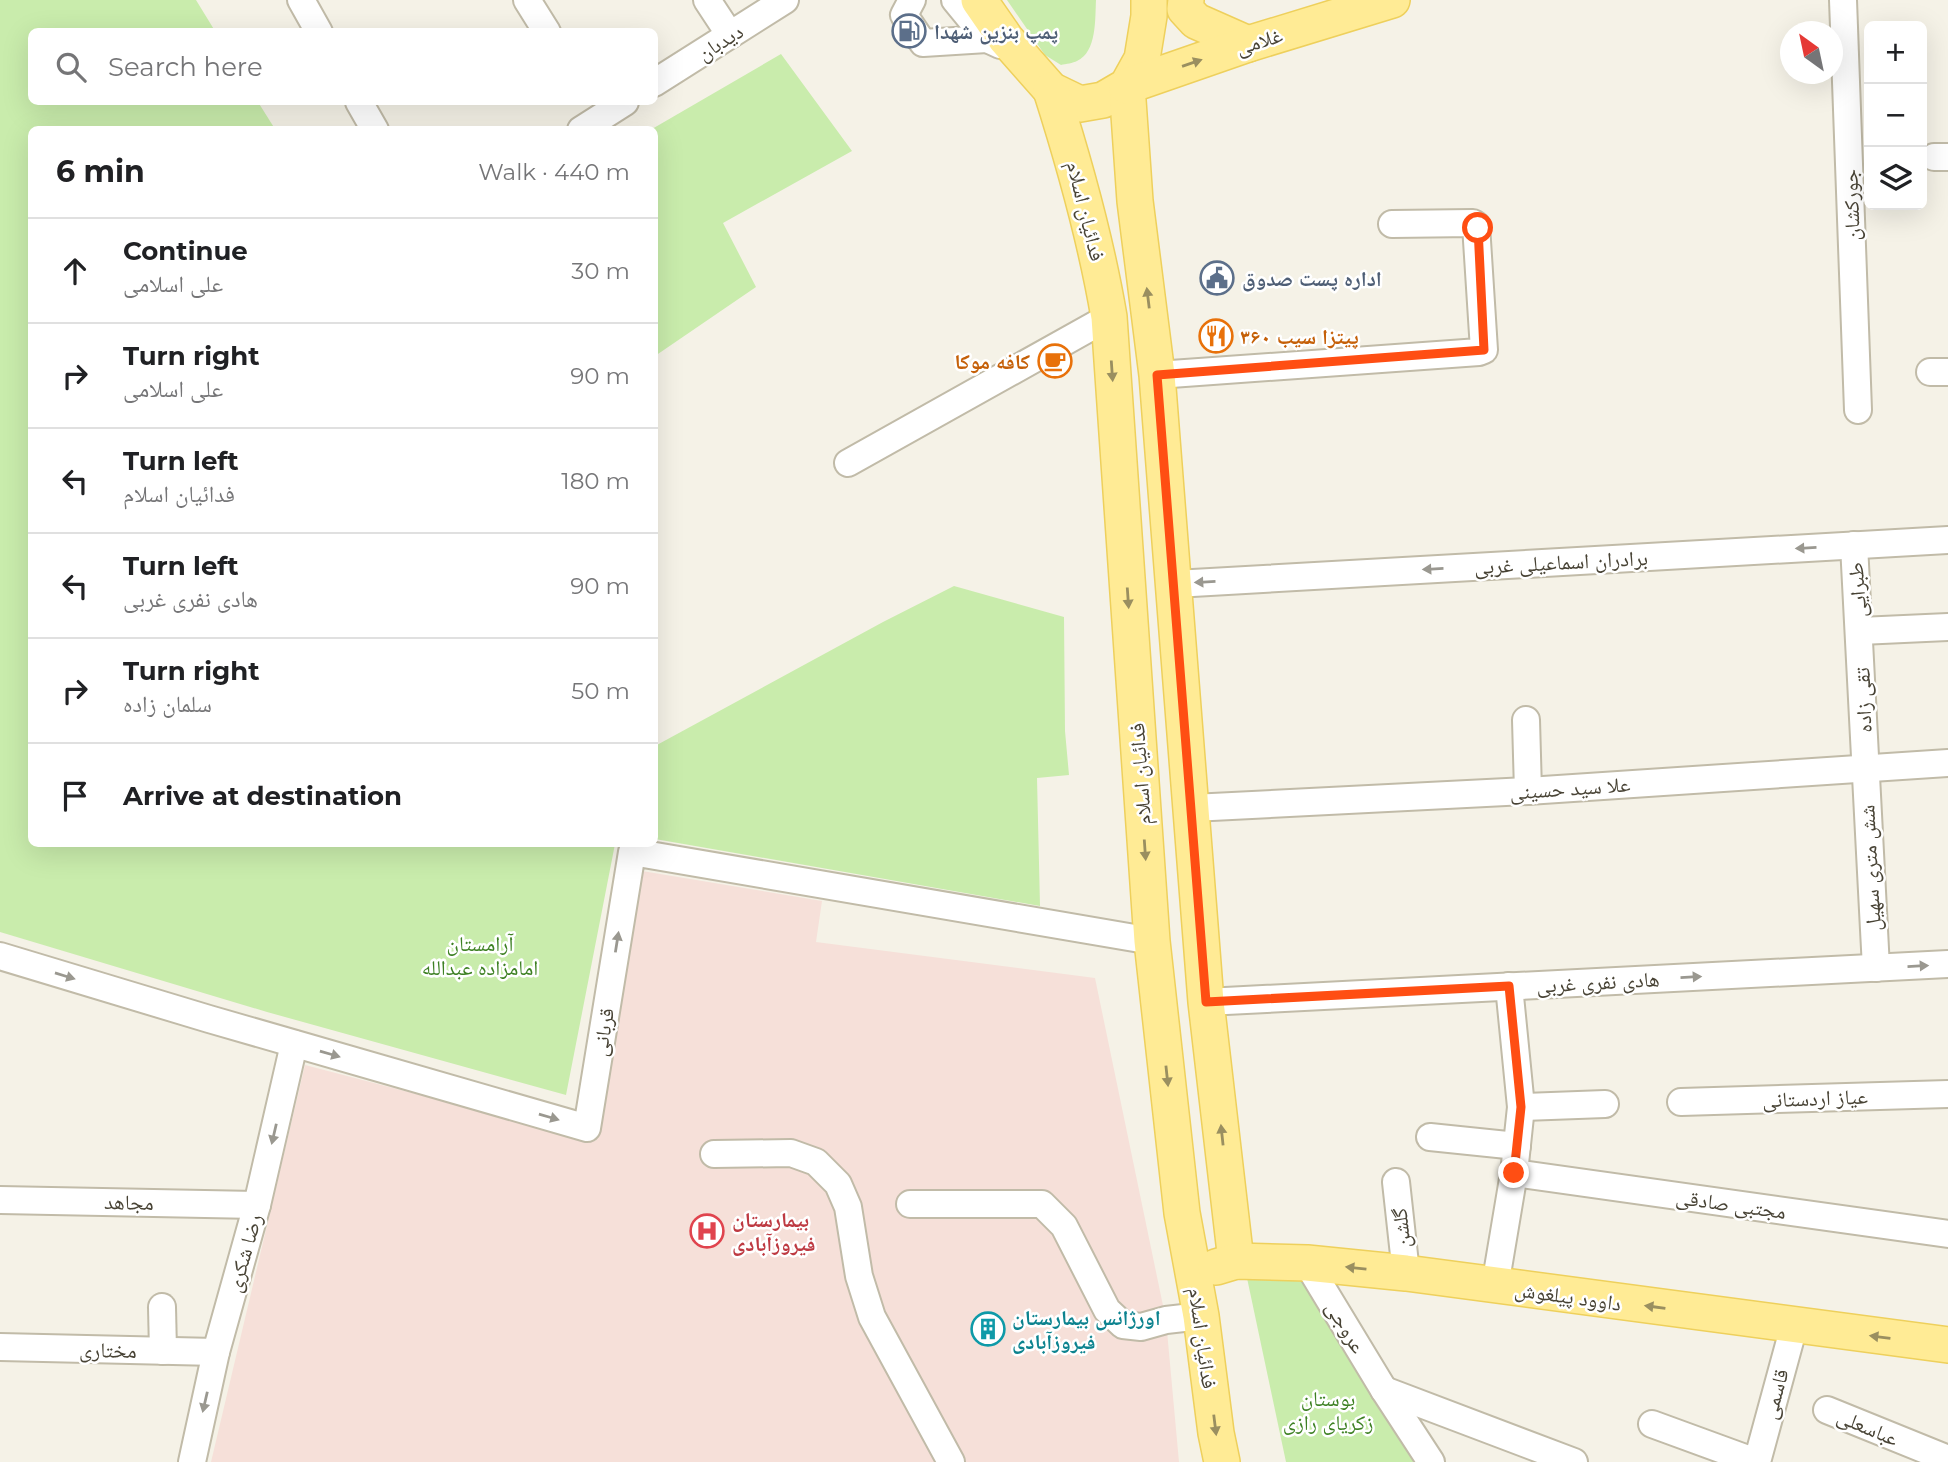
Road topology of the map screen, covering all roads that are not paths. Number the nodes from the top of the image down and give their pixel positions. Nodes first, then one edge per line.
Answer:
1 (300, 0) edge
2 (527, 0) edge
3 (707, 0) edge
4 (785, 0) edge
5 (912, 0) edge
6 (955, 0) edge
7 (979, 0) edge
8 (1149, 0) edge
9 (1186, 0) edge
10 (1392, 0) edge
11 (1843, 0) edge
12 (317, 28) edge
13 (544, 28) edge
14 (730, 35) junction
15 (987, 39) junction
16 (1248, 44) junction
17 (1020, 54) junction
18 (658, 80) edge
19 (1127, 86) junction
20 (1051, 90) junction
21 (361, 105) edge
22 (618, 105) edge
23 (592, 116) edge
24 (373, 126) edge
25 (1392, 224) dead end
26 (1109, 317) junction
27 (1157, 375) junction
28 (1858, 410) dead end
29 (848, 463) dead end
30 (1948, 540) edge
31 (1854, 545) junction
32 (1175, 584) junction
33 (1948, 627) edge
34 (1860, 631) junction
35 (1526, 720) dead end
36 (1948, 763) edge
37 (1865, 769) junction
38 (1528, 791) junction
39 (1192, 808) junction
40 (1152, 941) junction
41 (0, 956) edge
42 (1948, 964) edge
43 (1876, 968) junction
44 (1509, 986) junction
45 (1206, 1002) junction
46 (294, 1044) junction
47 (1948, 1094) edge
48 (1681, 1102) dead end
49 (1605, 1104) dead end
50 (1521, 1107) junction
51 (1430, 1137) dead end
52 (1517, 1146) junction
53 (714, 1154) dead end
54 (1514, 1173) junction
55 (1396, 1182) dead end
56 (0, 1200) edge
57 (1229, 1203) junction
58 (910, 1204) dead end
59 (257, 1205) junction
60 (1182, 1213) junction
61 (1948, 1234) edge
62 (1236, 1261) junction
63 (1307, 1263) junction
64 (1406, 1273) junction
65 (1495, 1286) junction
66 (1198, 1302) junction
67 (162, 1307) dead end
68 (1794, 1326) junction
69 (1948, 1345) edge
70 (0, 1348) edge
71 (163, 1351) junction
72 (216, 1352) junction
73 (1384, 1390) junction
74 (1827, 1410) dead end
75 (1652, 1424) dead end
76 (1948, 1459) edge
77 (192, 1462) edge
78 (951, 1462) edge
79 (1222, 1462) edge
80 (1431, 1462) edge
81 (1574, 1462) edge
82 (1756, 1462) edge

1 - 12 street
2 - 13 street
3 - 14 street
4 - 14 street, دیدبان
5 - 15 street
6 - 15 street
7 - 17 main road
8 - 19 main road
9 - 16 main road
10 - 16 main road, غلامی
11 - 28 street, جورکشان
14 - 18 street, دیدبان
15 - 17 street
19 -> 16 main road, غلامی
17 - 20 main road
19 - 20 main road, غلامی
27 -> 19 main road
20 - 26 main road, فدائیان اسلام
21 - 24 street
22 - 23 street
25 - 27 street
26 - 29 street
26 -> 40 main road, فدائیان اسلام
27 - 32 main road
30 - 31 street, برادران اسماعیلی غربی
31 -> 32 street, برادران اسماعیلی غربی
31 - 34 street, طبرایی
32 - 39 main road
33 - 34 street, طبرایی
34 - 37 street, تقی زاده
35 - 38 street
36 - 37 street, علا سید حسینی
37 - 38 street, علا سید حسینی
37 - 43 street, شش متری سهیل
38 - 39 street, علا سید حسینی
39 - 45 main road
46 -> 40 street, قربانی
40 -> 60 main road, فدائیان اسلام
41 -> 46 street, قربانی
43 -> 42 street, هادی نفری غربی
44 -> 43 street, هادی نفری غربی
44 - 45 street, هادی نفری غربی
44 - 50 street
57 -> 45 main road
46 -> 59 street, رضا شکری
47 - 48 street, عیاز اردستانی
49 - 50 street
50 - 52 street
51 - 52 street
52 - 54 street
53 - 78 street
54 - 61 street, مجتبی صادقی
54 - 65 street
55 - 64 street, گلشن
56 - 59 street, مجاهد
57 - 60 main road
57 - 62 main road
58 - 66 street
59 - 72 street, رضا شکری
60 - 66 main road, فدائیان اسلام
62 - 63 main road, داوود پیلغوش
62 - 66 main road, داوود پیلغوش
64 -> 63 main road, داوود پیلغوش
63 - 73 street, عروجی
64 - 65 main road, داوود پیلغوش
68 -> 65 main road, داوود پیلغوش
66 -> 79 main road, فدائیان اسلام
67 - 71 street
69 -> 68 main road, داوود پیلغوش
68 - 82 street, قاسمی
70 - 71 street, مختاری
71 - 72 street, مختاری
72 -> 77 street, رضا شکری
73 - 80 street, عروجی
73 - 81 street
74 - 76 street, عباسعلی
75 - 82 street

